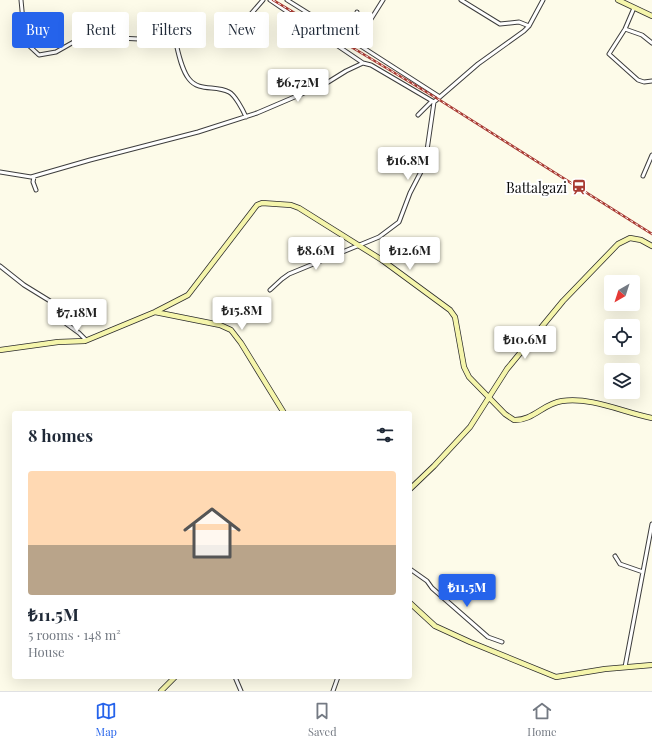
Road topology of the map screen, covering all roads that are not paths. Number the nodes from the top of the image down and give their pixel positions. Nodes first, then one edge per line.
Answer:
1 (21, 0) edge
2 (263, 0) edge
3 (270, 0) edge
4 (287, 0) edge
5 (383, 0) edge
6 (461, 0) edge
7 (543, 0) edge
8 (619, 0) edge
9 (634, 8) junction
10 (253, 12) edge
11 (307, 12) edge
12 (373, 16) edge
13 (652, 16) edge
14 (529, 26) junction
15 (625, 29) junction
16 (652, 43) edge
17 (365, 48) edge
18 (363, 63) junction
19 (652, 81) edge
20 (440, 96) junction
21 (433, 101) junction
22 (418, 115) dead end
23 (246, 117) junction
24 (652, 155) edge
25 (0, 172) edge
26 (643, 176) dead end
27 (34, 177) junction
28 (36, 190) dead end
29 (358, 245) junction
30 (652, 246) edge
31 (0, 266) edge
32 (270, 290) dead end
33 (155, 312) junction
34 (86, 340) junction
35 (1, 350) edge
36 (490, 397) junction
37 (283, 411) edge
38 (652, 418) edge
39 (412, 487) edge
40 (652, 524) edge
41 (615, 556) dead end
42 (412, 570) edge
43 (644, 572) junction
44 (412, 605) edge
45 (502, 642) dead end
46 (652, 664) edge
47 (625, 667) junction
48 (173, 679) edge
49 (236, 679) edge
50 (337, 679) edge
51 (161, 691) edge
52 (241, 691) edge
53 (333, 691) edge

1 - 23 street
2 - 10 street
3 - 18 street
4 - 11 street
5 - 12 street
6 - 14 street
7 - 14 street
8 - 9 street
9 - 13 street
9 - 15 street
14 - 20 street
15 - 16 street
15 - 19 street
17 - 20 street
18 - 21 street
18 - 23 street
20 - 21 street
21 - 22 street
21 - 29 street
23 - 27 street
24 - 26 street
25 - 27 street
27 - 28 street
29 - 32 street
29 - 33 street
29 - 36 street
30 - 36 street
31 - 34 street
33 - 34 street
33 - 37 street
34 - 35 street
36 - 38 street
36 - 39 street
40 - 43 street
41 - 43 street
42 - 45 street
43 - 47 street
44 - 47 street
46 - 47 street
48 - 51 street
49 - 52 street
50 - 53 street

